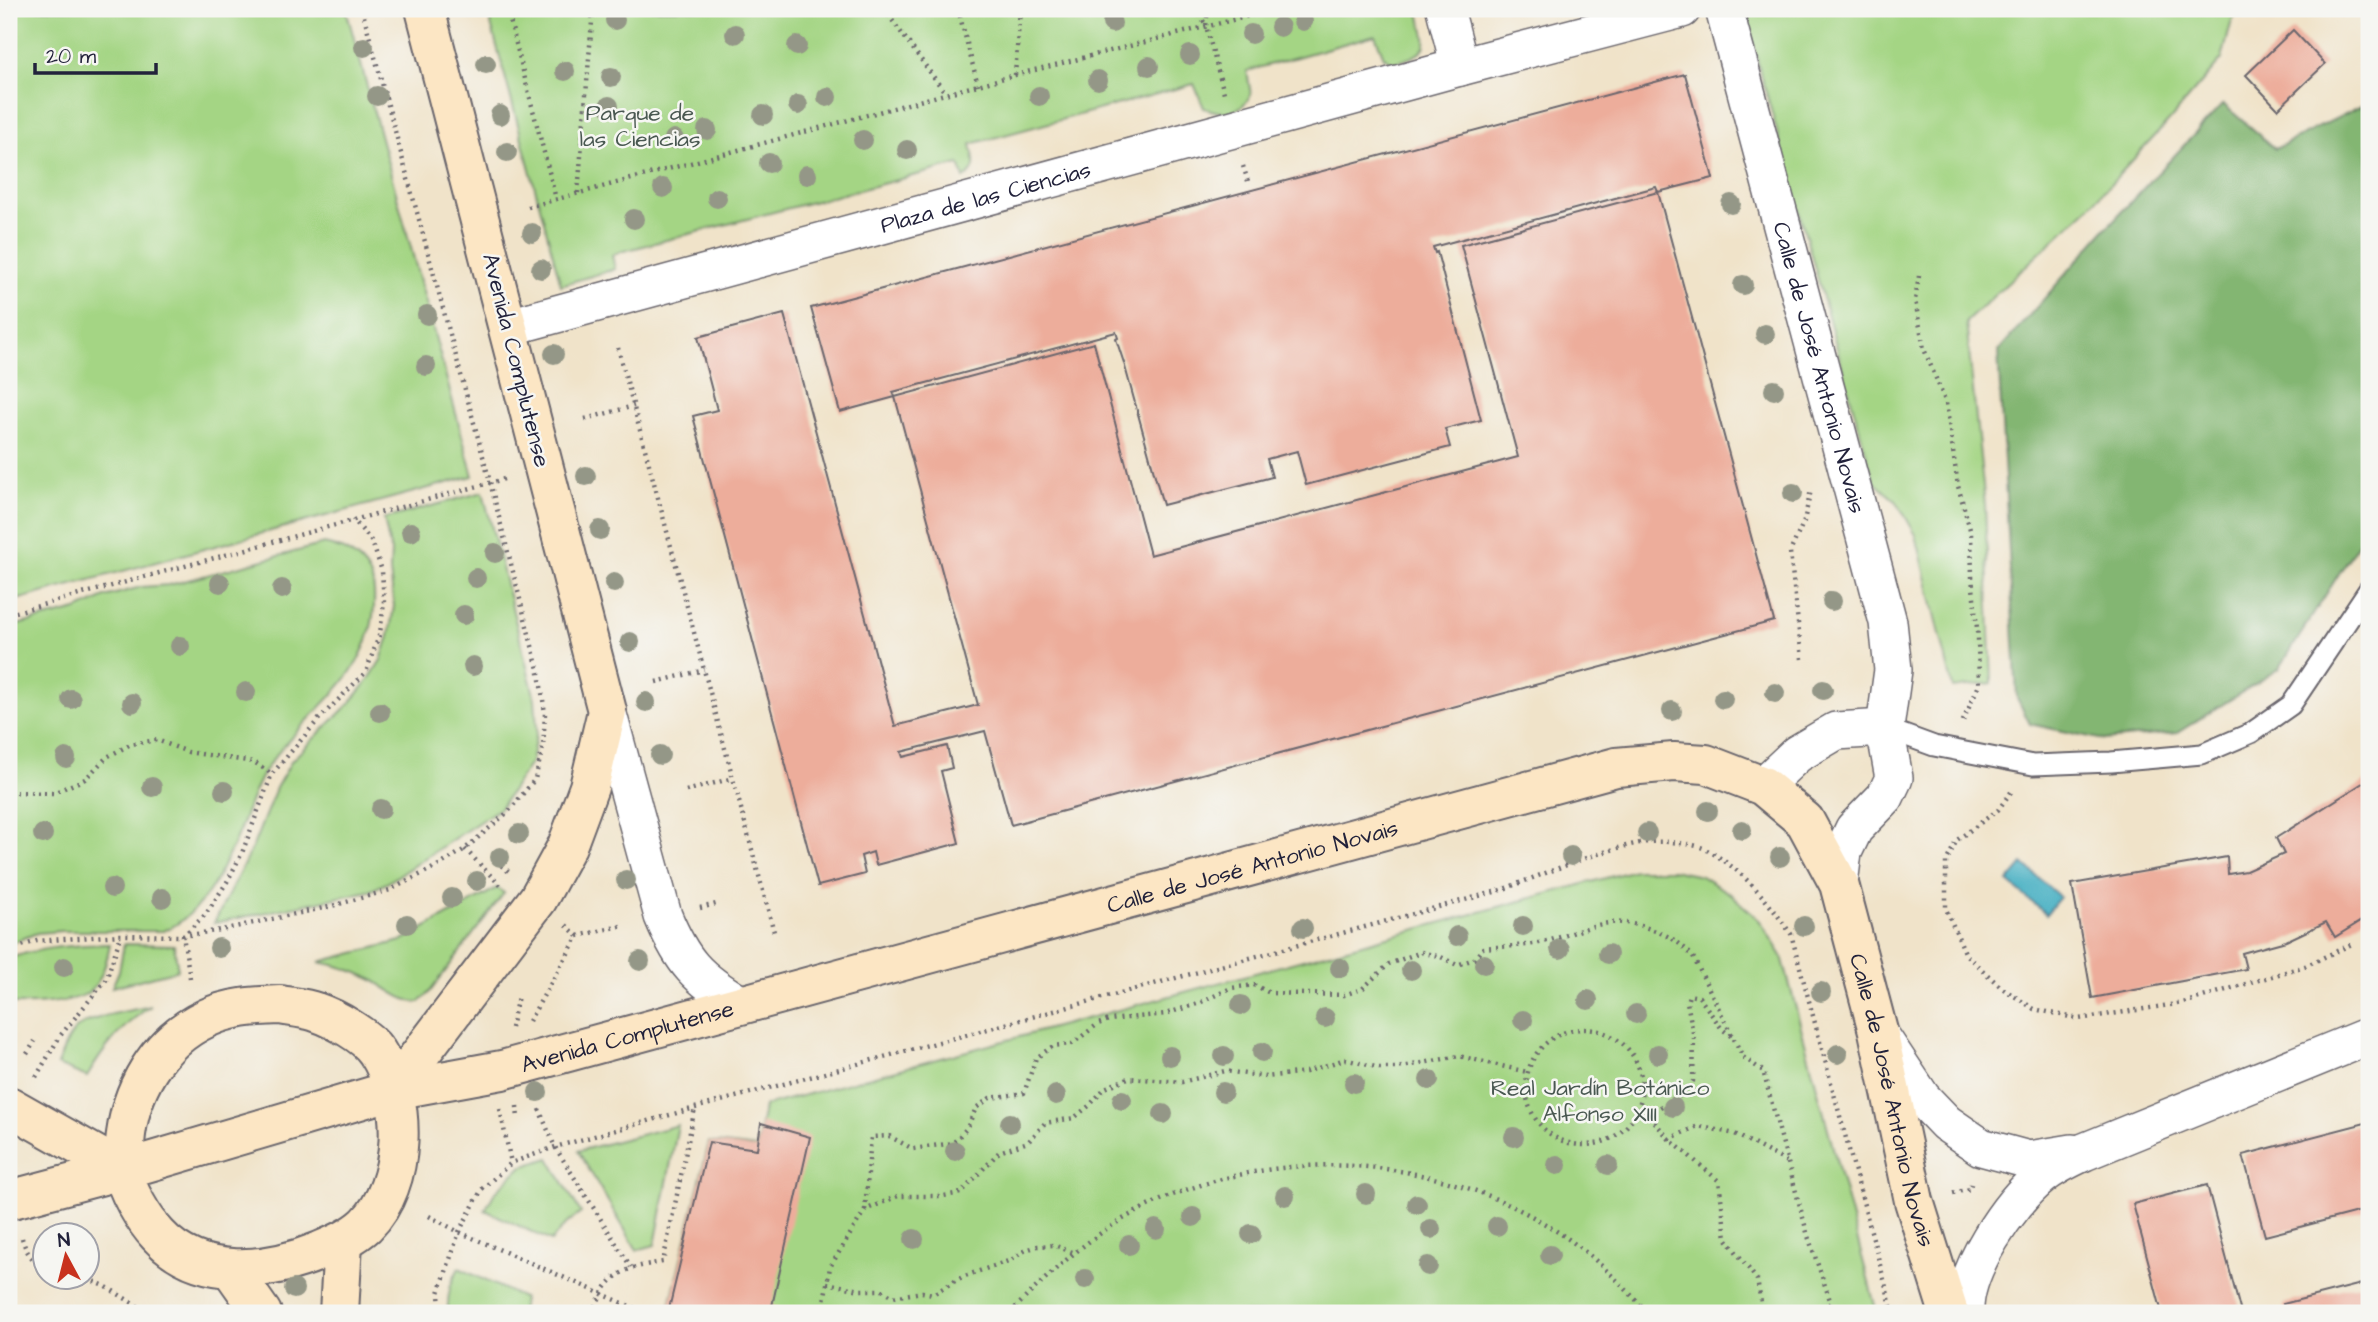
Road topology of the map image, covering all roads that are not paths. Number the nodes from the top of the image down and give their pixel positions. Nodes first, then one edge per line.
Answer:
1 (425, 9) edge
2 (1445, 9) edge
3 (1682, 9) edge
4 (1724, 9) edge
5 (1460, 67) junction
6 (509, 327) junction
7 (2369, 589) edge
8 (607, 711) junction
9 (1885, 728) junction
10 (1763, 786) junction
11 (1839, 884) junction
12 (740, 1004) junction
13 (1878, 1031) junction
14 (2369, 1036) edge
15 (393, 1090) junction
16 (9, 1107) edge
17 (2084, 1152) junction
18 (122, 1170) junction
19 (9, 1200) edge
20 (343, 1242) junction
21 (231, 1269) junction
22 (262, 1313) edge
23 (339, 1313) edge
24 (1949, 1313) edge
25 (1965, 1313) edge

1 - 6 street, Avenida Complutense
2 - 5 street
3 - 5 street, Plaza de las Ciencias
4 - 9 street, Calle de José Antonio Novais
5 - 6 street, Plaza de las Ciencias
6 - 8 street, Avenida Complutense
7 - 9 lane
8 - 12 street, Avenida Complutense
8 - 15 street, Avenida Complutense
9 - 10 street
9 - 11 street, Calle de José Antonio Novais
10 - 11 street, Calle de José Antonio Novais
10 - 12 street, Calle de José Antonio Novais
11 - 13 street, Calle de José Antonio Novais
12 - 15 street, Avenida Complutense
13 - 17 street
13 - 24 street, Calle de José Antonio Novais
14 - 17 street
15 - 18 street, Avenida Complutense
15 - 18 street
15 - 20 street
16 - 18 street
17 - 25 street
18 - 19 street, Avenida Complutense
18 - 21 street
20 - 21 street
20 - 23 street
21 - 22 street

